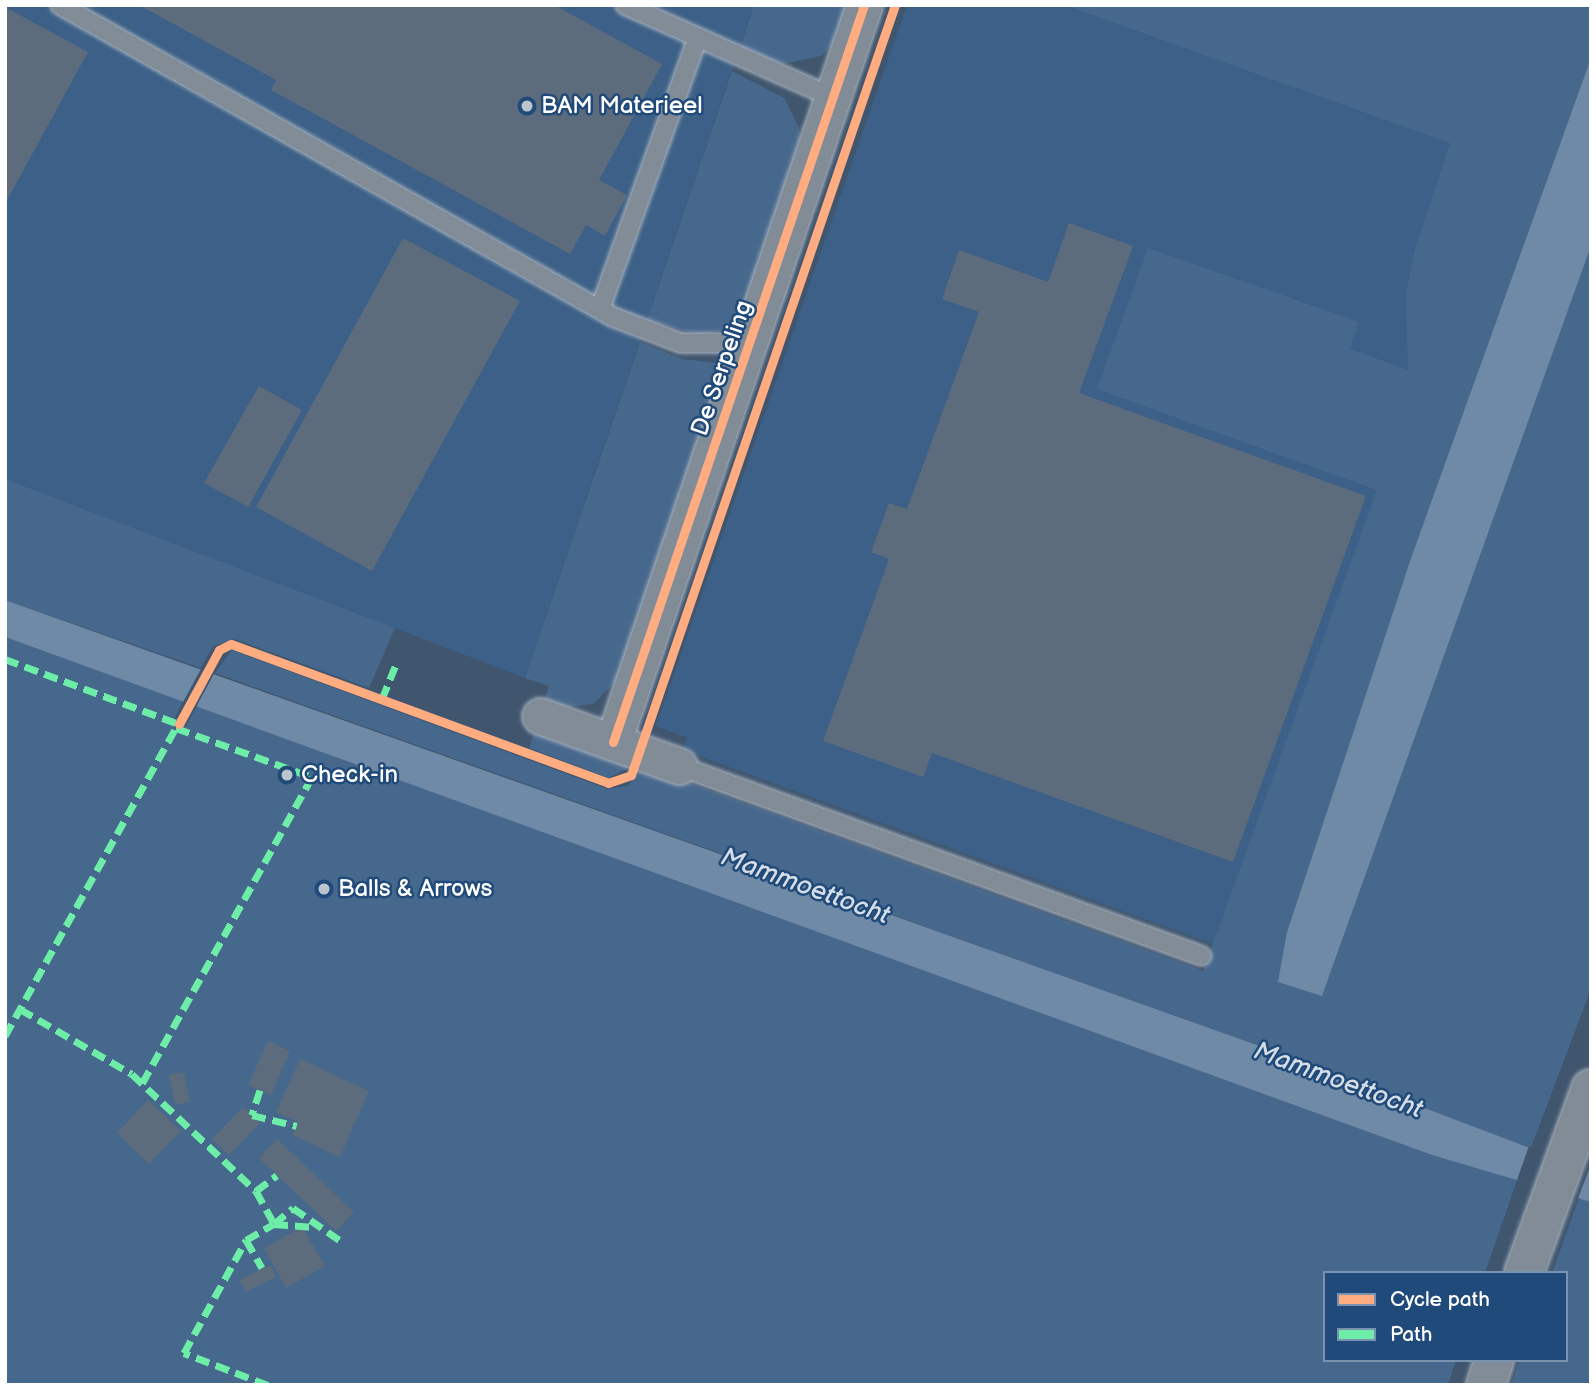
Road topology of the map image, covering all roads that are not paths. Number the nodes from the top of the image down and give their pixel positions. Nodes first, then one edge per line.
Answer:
1 (60, 5) edge
2 (625, 5) edge
3 (864, 5) edge
4 (696, 42) junction
5 (834, 98) junction
6 (600, 309) junction
7 (752, 343) junction
8 (540, 716) dead end
9 (613, 743) junction
10 (679, 766) joint
11 (1202, 956) dead end
12 (1591, 1089) edge
13 (1525, 1271) edge
14 (1493, 1362) edge
15 (1486, 1385) edge

1 - 6 lane
2 - 4 lane
3 - 5 street, De Serpeling
4 - 5 lane
4 - 6 lane
5 - 7 street, De Serpeling
6 - 7 lane
7 - 9 street, De Serpeling
8 - 9 street
9 - 10 street
10 - 11 lane
12 - 13 highway
14 - 15 highway

